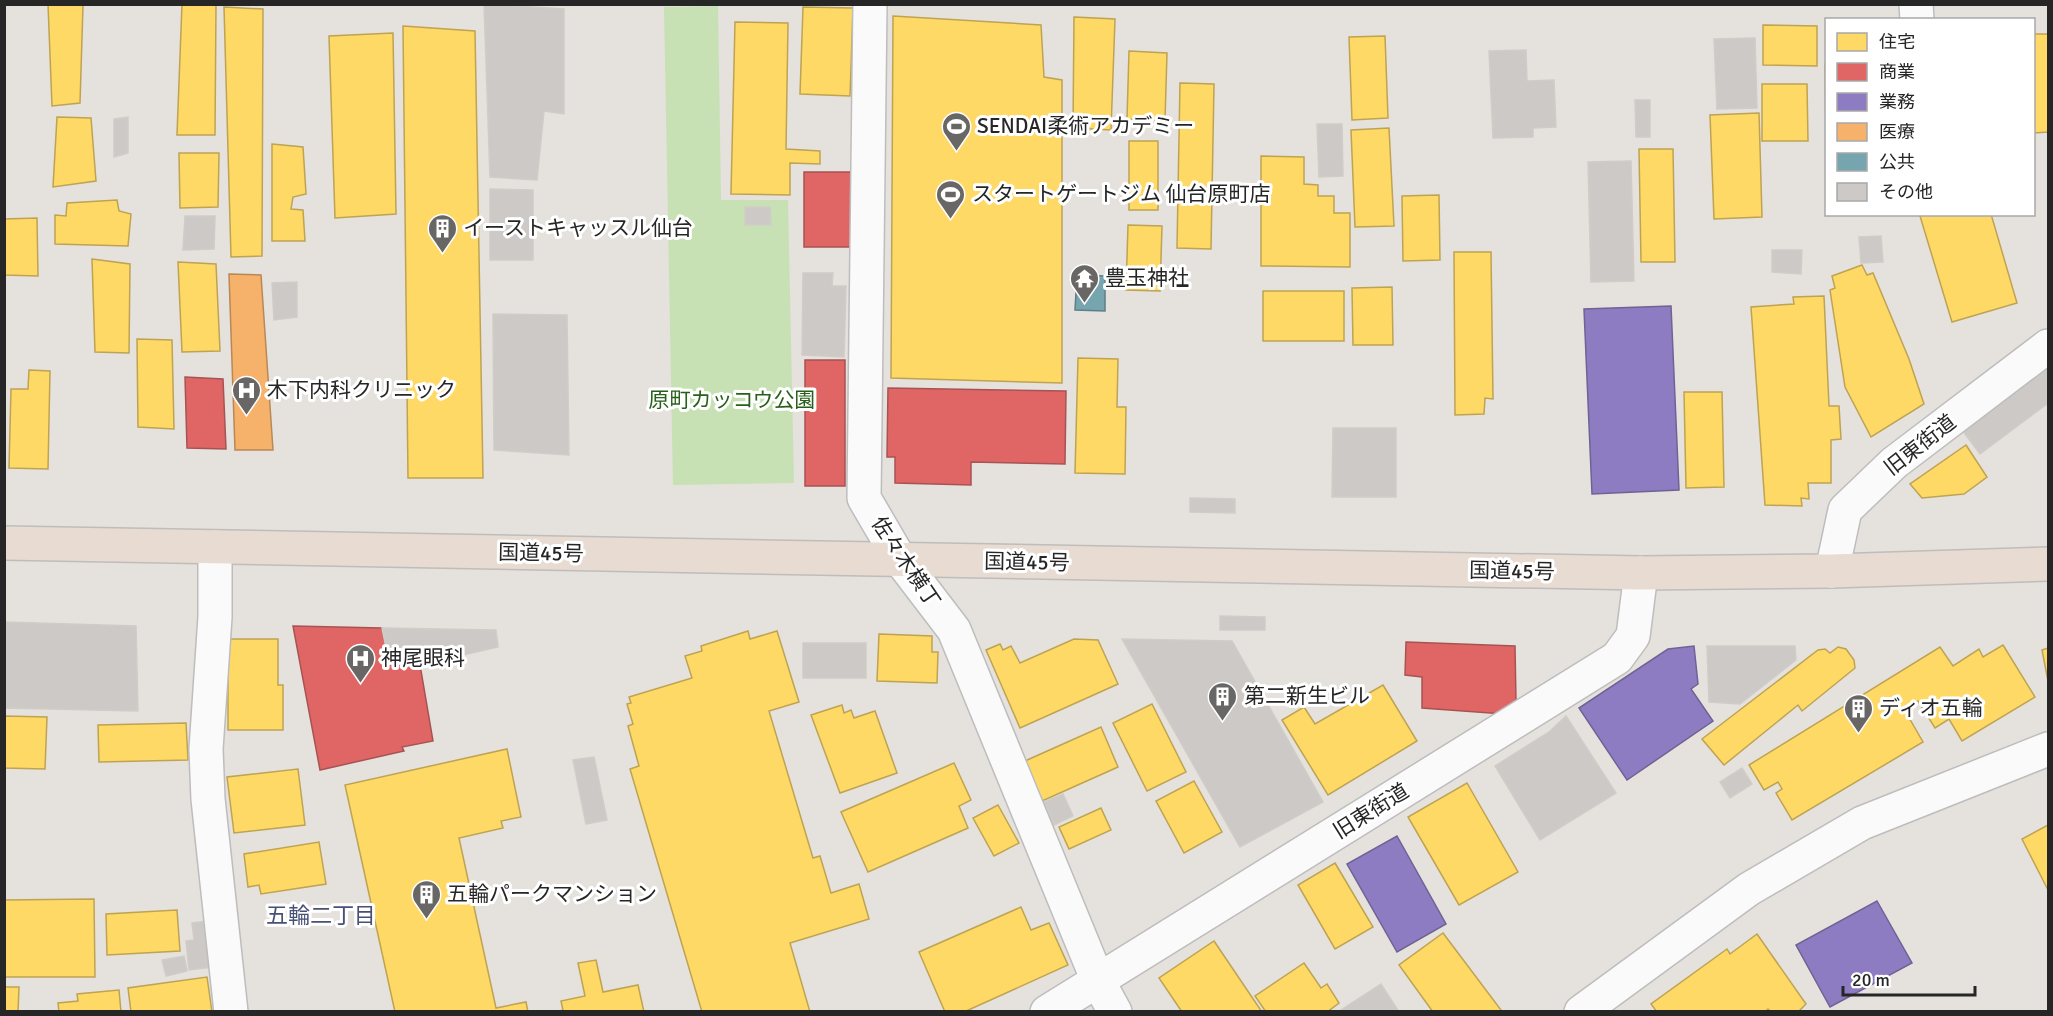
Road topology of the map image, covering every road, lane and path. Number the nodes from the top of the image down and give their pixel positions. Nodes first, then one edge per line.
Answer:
1 (870, 4) edge
2 (2049, 346) edge
3 (4, 543) edge
4 (215, 547) junction
5 (899, 558) junction
6 (2049, 564) edge
7 (1832, 571) junction
8 (1641, 573) junction
9 (2049, 749) edge
10 (1098, 981) junction
11 (231, 1011) edge
12 (1047, 1011) edge
13 (1115, 1011) edge
14 (1581, 1011) edge

1 - 5 street, 佐々木横丁
2 - 7 street, 旧東街道
3 - 4 highway, 国道45号
4 - 5 highway, 国道45号
4 - 11 street
5 - 8 highway, 国道45号
5 - 10 street, 佐々木横丁
6 - 7 highway, 国道45号
7 - 8 highway, 国道45号
8 - 10 street, 旧東街道
9 - 14 street
10 - 12 street, 旧東街道
10 - 13 street, 佐々木横丁

